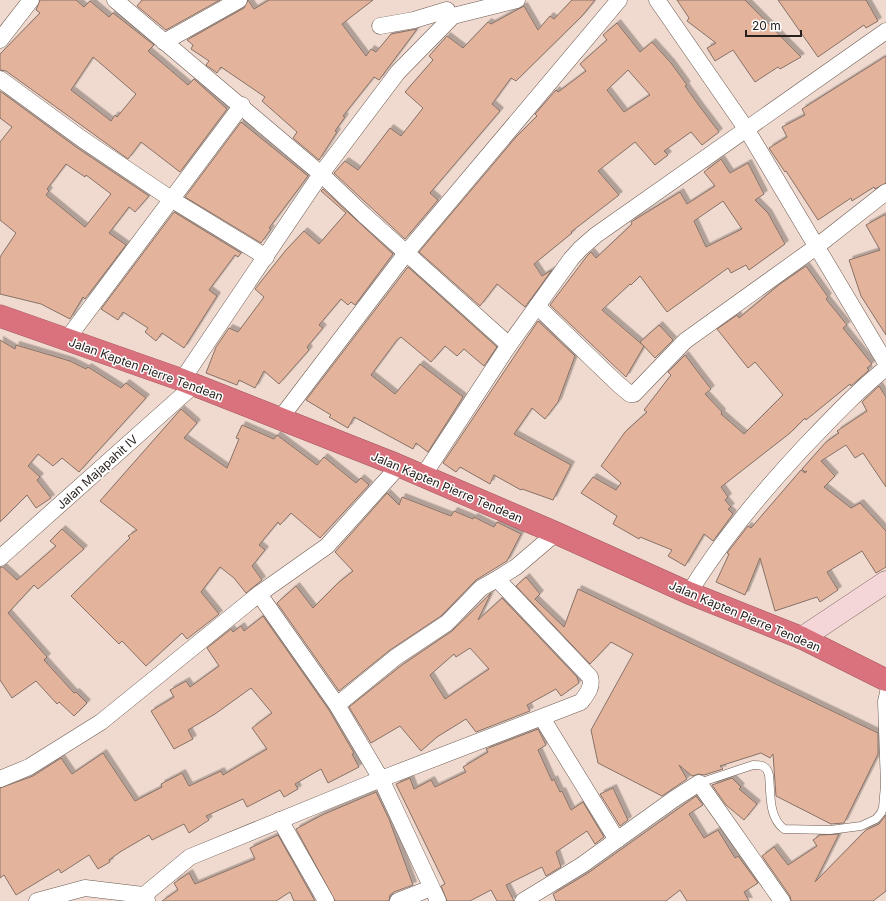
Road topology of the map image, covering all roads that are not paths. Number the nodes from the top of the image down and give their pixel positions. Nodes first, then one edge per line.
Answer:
1 (32, 0) edge
2 (115, 0) edge
3 (239, 0) edge
4 (517, 0) edge
5 (619, 0) edge
6 (657, 0) edge
7 (445, 9) edge
8 (380, 26) dead end
9 (886, 31) edge
10 (0, 40) edge
11 (164, 42) junction
12 (0, 79) edge
13 (242, 105) junction
14 (747, 130) junction
15 (321, 174) junction
16 (886, 192) edge
17 (171, 199) junction
18 (816, 247) junction
19 (407, 252) junction
20 (266, 257) junction
21 (537, 306) junction
22 (0, 316) edge
23 (67, 339) junction
24 (509, 345) junction
25 (886, 364) edge
26 (886, 368) edge
27 (188, 383) junction
28 (278, 420) junction
29 (399, 466) junction
30 (423, 476) junction
31 (556, 533) junction
32 (0, 558) edge
33 (497, 579) junction
34 (886, 582) edge
35 (689, 593) junction
36 (259, 594) junction
37 (802, 638) junction
38 (886, 680) edge
39 (886, 683) edge
40 (337, 705) junction
41 (542, 718) junction
42 (0, 779) edge
43 (382, 779) junction
44 (699, 784) junction
45 (280, 820) junction
46 (617, 840) junction
47 (434, 894) edge
48 (143, 899) edge
49 (37, 901) edge
50 (326, 901) edge
51 (398, 901) edge
52 (523, 901) edge
53 (782, 901) edge

1 - 10 street
2 - 11 street
3 - 11 street
4 - 7 street
5 - 19 street
6 - 14 street
7 - 8 street
7 - 15 street, Jalan Majapahit IV
9 - 14 street
11 - 13 street
12 - 17 street
13 - 15 street
13 - 17 street
14 - 18 street
14 - 21 street
15 - 19 street
15 - 20 street, Jalan Majapahit IV
16 - 18 street
17 - 20 street
17 - 23 street
18 - 21 street
18 - 25 street
19 - 24 street
19 - 28 street
20 - 27 street, Jalan Majapahit IV
21 - 24 street
22 - 23 highway, Jalan Kapten Pierre Tendean
23 - 27 highway, Jalan Kapten Pierre Tendean
24 - 30 street
26 - 35 street
27 - 28 highway, Jalan Kapten Pierre Tendean
27 - 32 street, Jalan Majapahit IV
28 - 29 highway, Jalan Kapten Pierre Tendean
29 - 30 highway, Jalan Kapten Pierre Tendean
29 - 36 street
30 - 31 highway, Jalan Kapten Pierre Tendean
31 - 33 street
31 - 35 highway, Jalan Kapten Pierre Tendean
33 - 40 street
33 - 41 street
34 - 37 main road
35 - 37 highway, Jalan Kapten Pierre Tendean
36 - 40 street
36 - 42 street
37 - 38 highway, Jalan Kapten Pierre Tendean
39 - 44 lane
40 - 43 street
41 - 43 street
41 - 46 street
43 - 45 street
43 - 47 street
44 - 46 street
44 - 53 street
45 - 48 street
45 - 50 street
46 - 52 street
47 - 51 street
48 - 49 street

